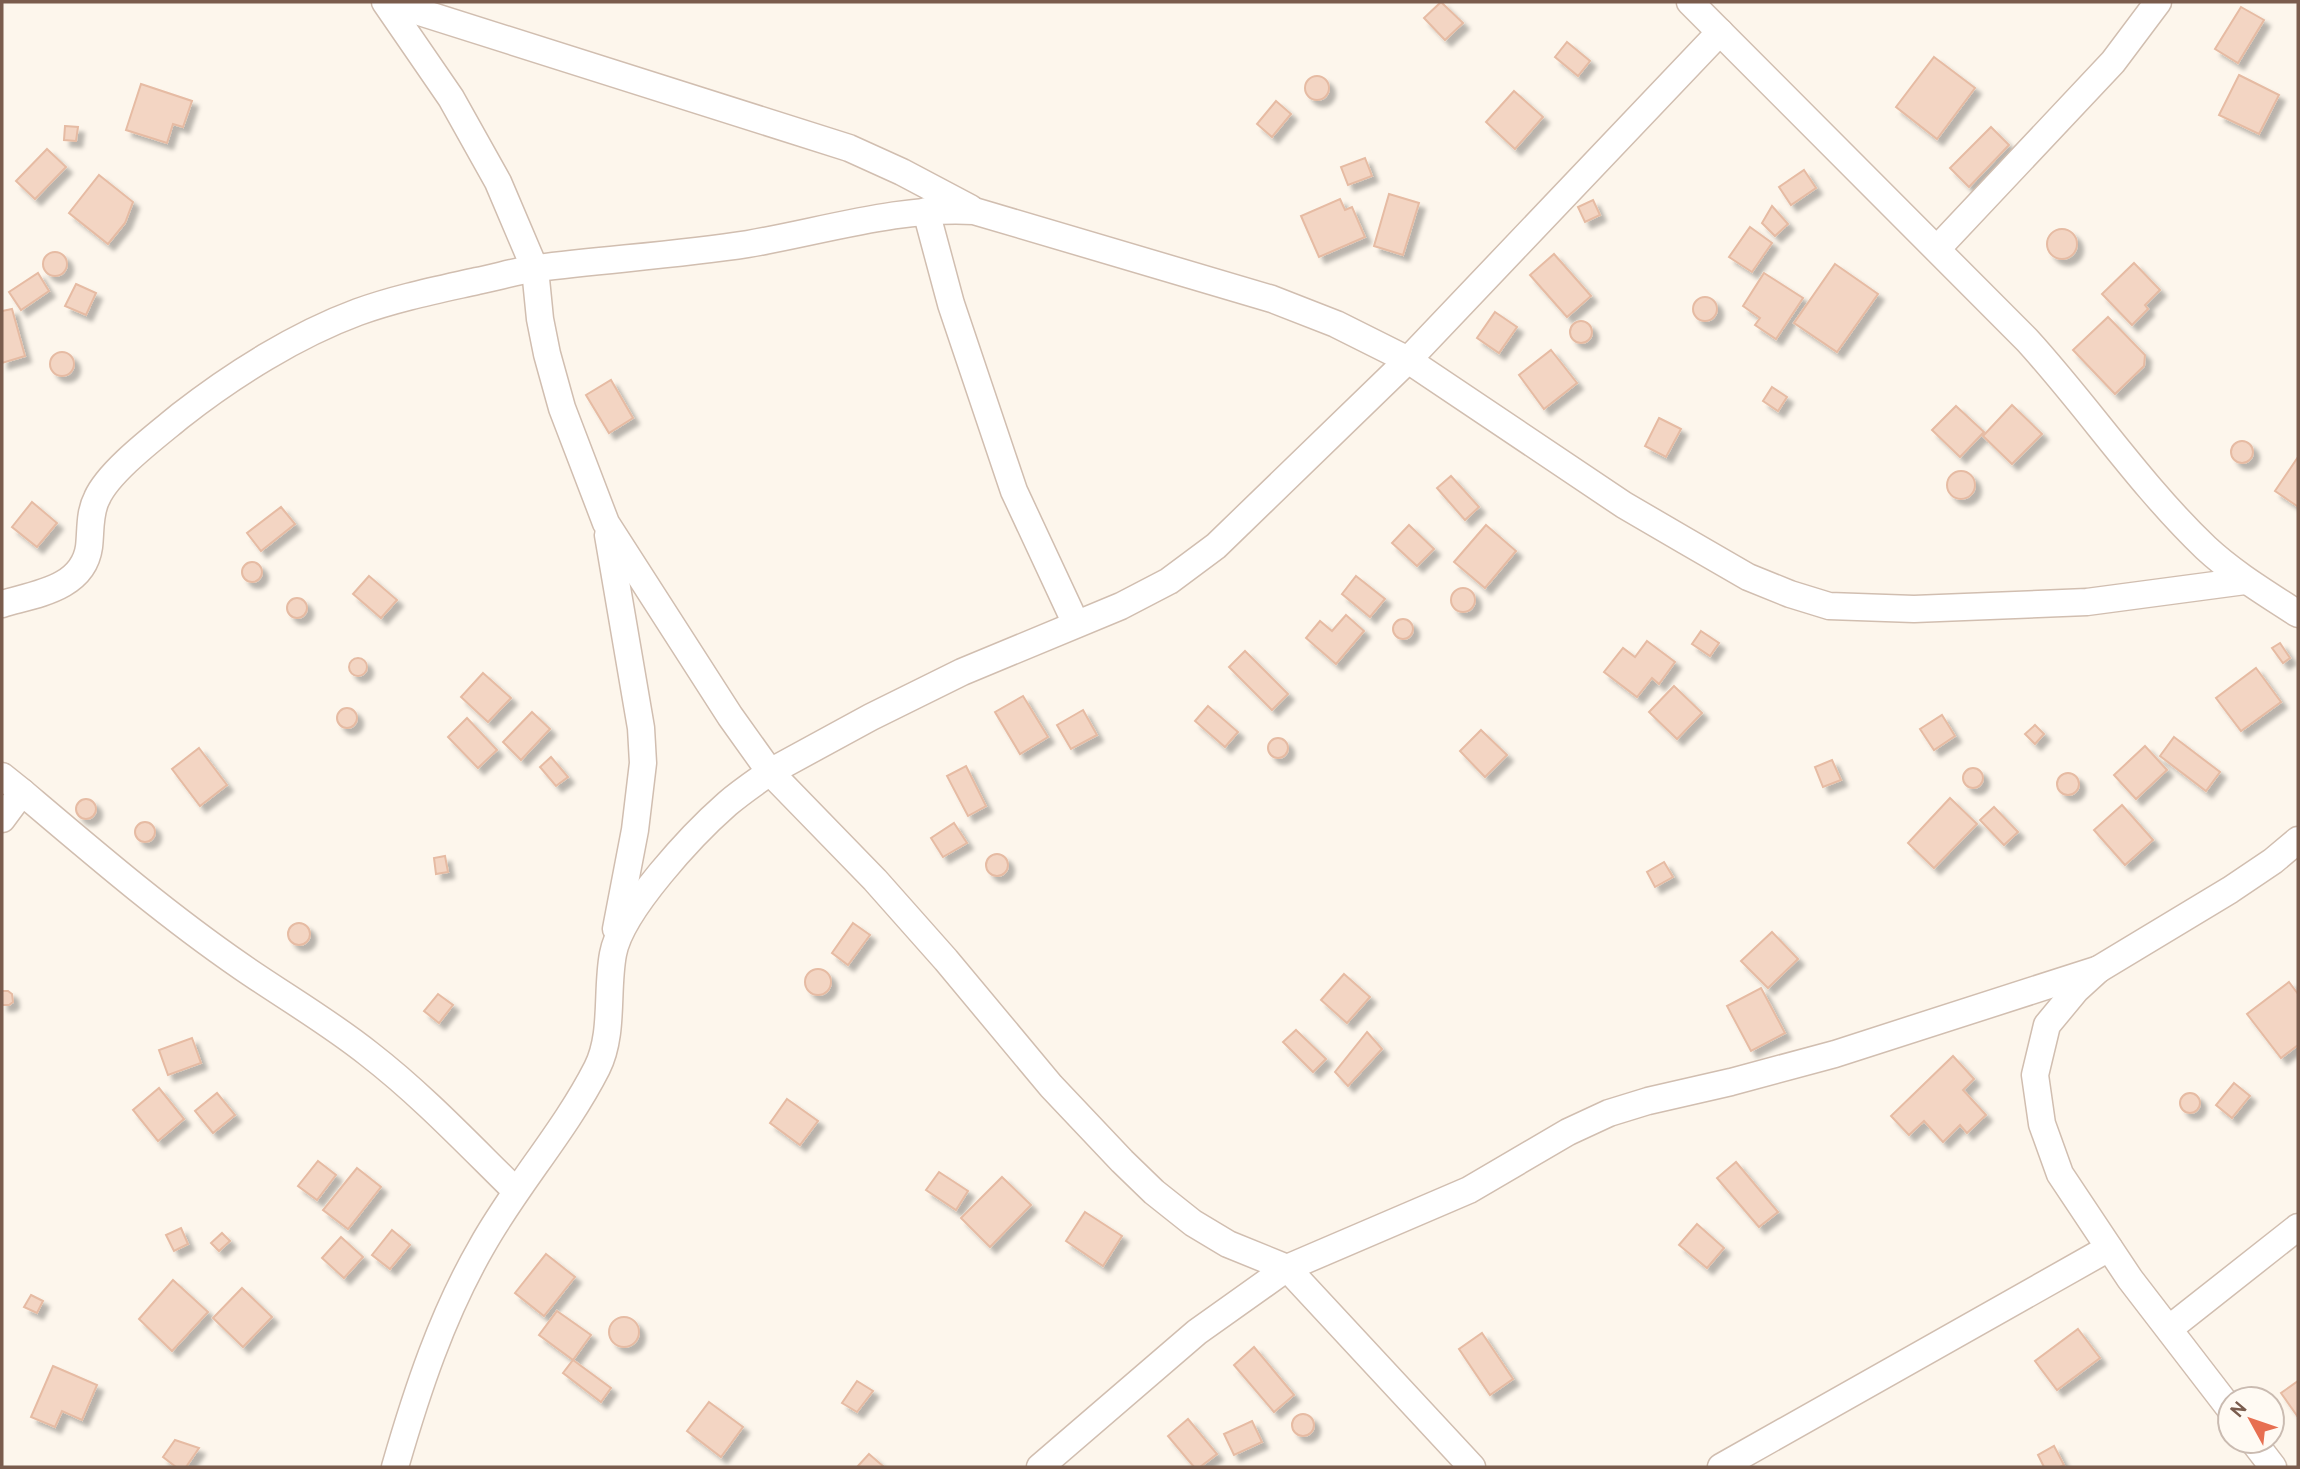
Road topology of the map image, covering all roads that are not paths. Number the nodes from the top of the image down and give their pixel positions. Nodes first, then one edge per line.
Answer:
1 (387, 2) edge
2 (1690, 2) edge
3 (2158, 2) edge
4 (1720, 32) junction
5 (926, 211) junction
6 (974, 211) junction
7 (1937, 249) junction
8 (536, 269) junction
9 (1408, 360) junction
10 (606, 523) junction
11 (2245, 581) junction
12 (2, 604) edge
13 (2298, 614) edge
14 (1076, 624) junction
15 (769, 772) junction
16 (2, 776) edge
17 (22, 792) junction
18 (2, 819) edge
19 (2298, 840) edge
20 (613, 949) junction
21 (2099, 969) junction
22 (516, 1191) junction
23 (2298, 1227) edge
24 (2109, 1248) junction
25 (1287, 1268) junction
26 (2170, 1328) junction
27 (2216, 1390) edge
28 (395, 1467) edge
29 (1040, 1467) edge
30 (1472, 1467) edge
31 (1721, 1467) edge

1 - 6 street
1 - 8 street
2 - 4 street
3 - 7 street
4 - 7 street
4 - 9 street
5 - 6 street
5 - 8 street
5 - 14 street
6 - 9 street
7 - 11 street
8 - 10 street
8 - 12 street
9 - 11 street
9 - 14 street
10 - 15 street
10 - 20 street
11 - 13 street
14 - 15 street
15 - 20 street
15 - 25 street
16 - 17 street
17 - 18 street
17 - 22 street
19 - 21 street
20 - 22 street
21 - 24 street
21 - 25 street
22 - 28 street
23 - 26 street
24 - 26 street
24 - 31 street
25 - 29 street
25 - 30 street
26 - 27 street

